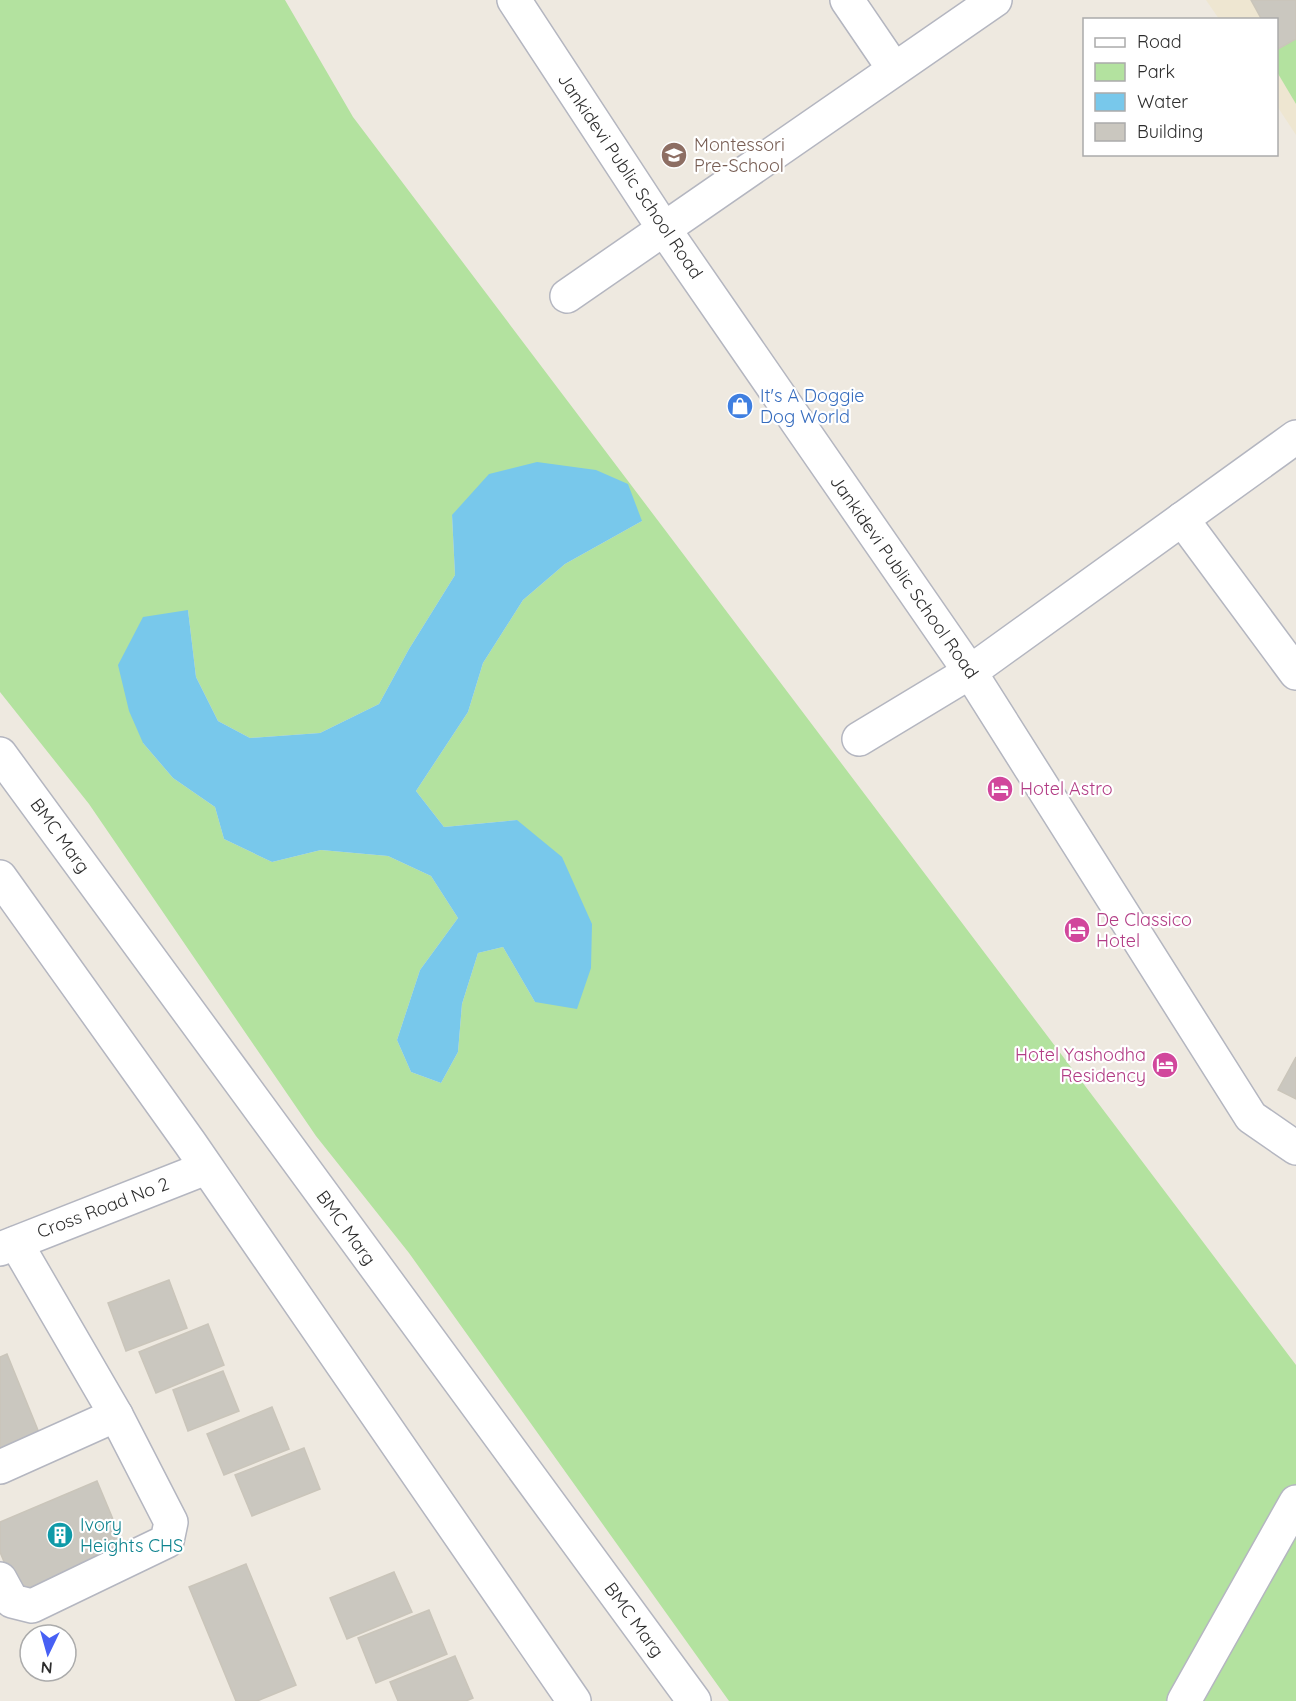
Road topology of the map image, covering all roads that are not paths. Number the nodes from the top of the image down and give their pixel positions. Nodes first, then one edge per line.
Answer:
1 (514, 0) edge
2 (847, 0) edge
3 (981, 4) edge
4 (894, 69) junction
5 (664, 229) junction
6 (567, 296) dead end
7 (1296, 437) edge
8 (1182, 519) junction
9 (970, 672) junction
10 (1296, 673) edge
11 (859, 739) dead end
12 (0, 754) edge
13 (0, 877) edge
14 (1296, 1148) edge
15 (206, 1168) junction
16 (8, 1246) edge
17 (116, 1415) junction
18 (0, 1467) edge
19 (1296, 1502) edge
20 (0, 1579) edge
21 (574, 1701) edge
22 (694, 1701) edge
23 (1184, 1701) edge

1 - 5 street, Jankidevi Public School Road
2 - 4 street
3 - 4 street
4 - 5 street
5 - 6 street
5 - 9 street, Jankidevi Public School Road
7 - 8 street
8 - 9 street
8 - 10 street
9 - 11 street
9 - 14 street, Jankidevi Public School Road
12 - 22 street, BMC Marg
13 - 15 street
15 - 16 street, Cross Road No 2
15 - 21 street
16 - 17 street
17 - 18 street
17 - 20 street
19 - 23 street

